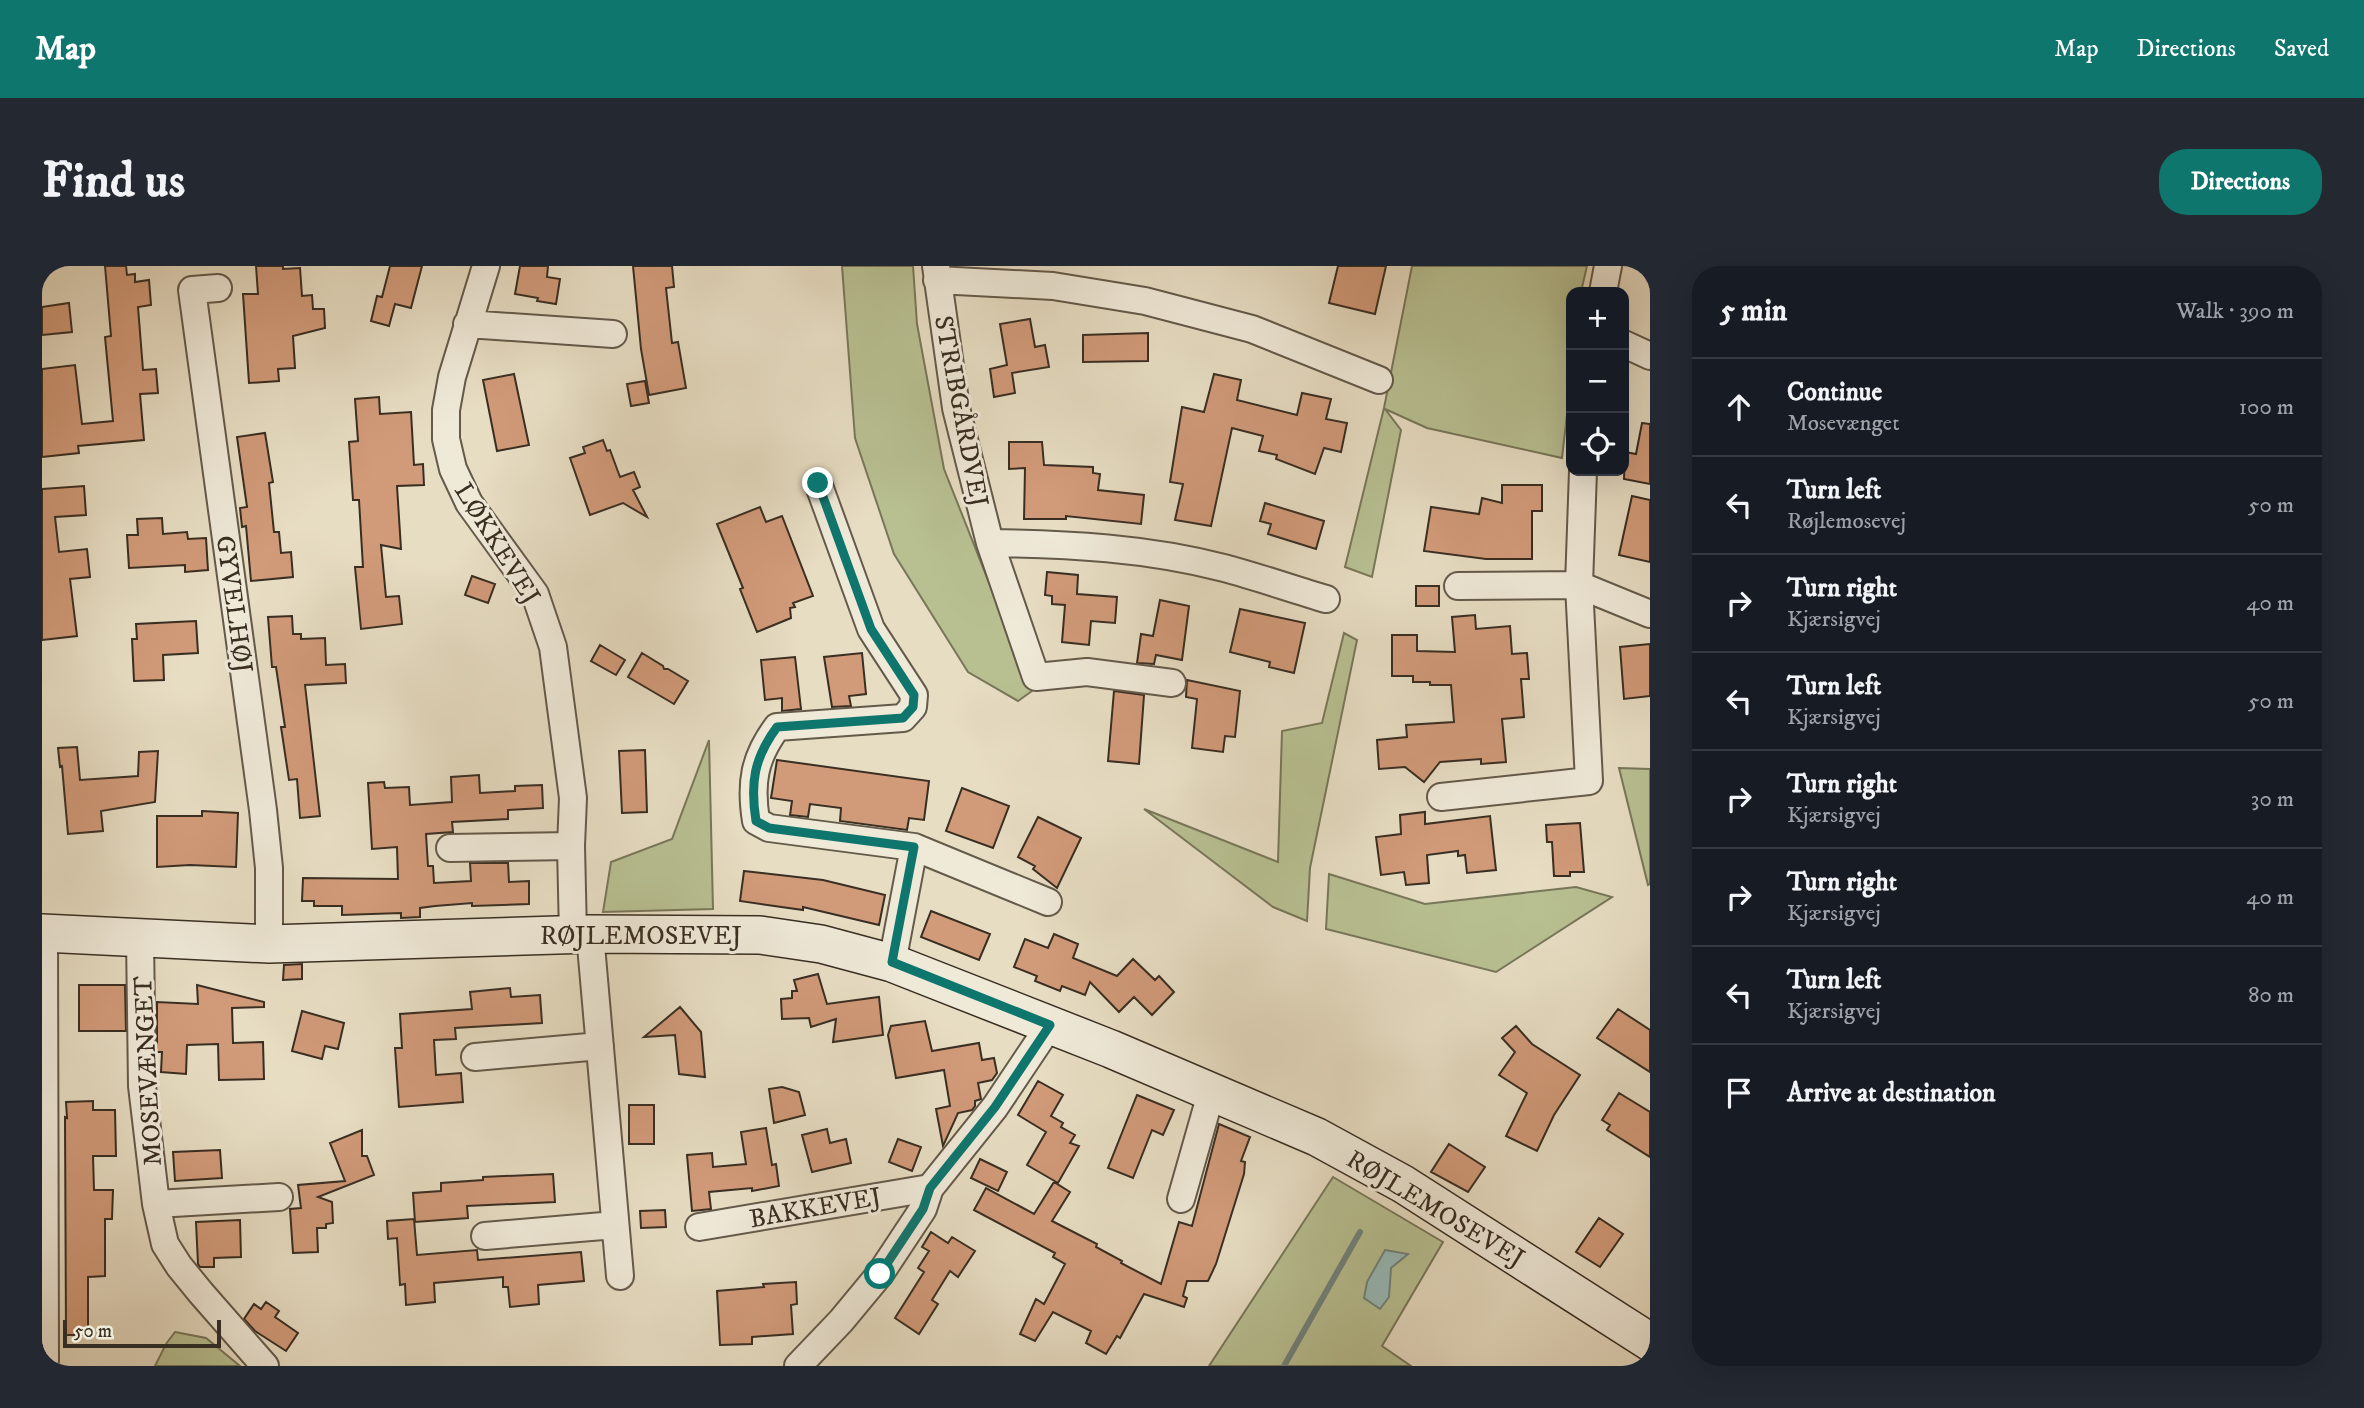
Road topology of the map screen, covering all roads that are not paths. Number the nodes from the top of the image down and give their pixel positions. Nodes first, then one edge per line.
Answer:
1 (486, 266) edge
2 (1608, 266) edge
3 (936, 273) edge
4 (1604, 287) edge
5 (218, 288) dead end
6 (467, 324) junction
7 (613, 334) dead end
8 (1629, 346) edge
9 (1650, 356) edge
10 (1379, 380) dead end
11 (1583, 476) edge
12 (818, 483) dead end
13 (990, 543) junction
14 (1579, 585) junction
15 (1458, 586) dead end
16 (1326, 599) dead end
17 (1650, 614) edge
18 (1172, 683) dead end
19 (1441, 797) dead end
20 (571, 846) junction
21 (914, 847) junction
22 (450, 848) dead end
23 (1048, 902) dead end
24 (43, 933) edge
25 (582, 934) junction
26 (140, 938) junction
27 (269, 944) junction
28 (892, 962) junction
29 (1050, 1025) junction
30 (600, 1046) junction
31 (475, 1057) dead end
32 (1212, 1090) junction
33 (930, 1188) junction
34 (279, 1197) dead end
35 (1181, 1199) dead end
36 (156, 1204) junction
37 (615, 1226) junction
38 (699, 1227) dead end
39 (485, 1236) dead end
40 (620, 1276) dead end
41 (1650, 1342) edge
42 (45, 1361) dead end
43 (265, 1366) edge
44 (798, 1366) edge

1 - 6 street, LØKKEVEJ
2 - 4 street
3 - 10 street, STRIBGÅRDVEJ
3 - 13 street, STRIBGÅRDVEJ
5 - 27 street, GYVELHØJ
6 - 7 street
6 - 20 street, LØKKEVEJ
8 - 9 street
11 - 14 street
12 - 21 street
13 - 16 street, STRIBGÅRDVEJ
13 - 18 street, STRIBGÅRDVEJ
14 - 15 street
14 - 17 street
14 - 19 street
20 - 22 street
20 - 25 street, LØKKEVEJ
21 - 23 street
21 - 28 street
24 - 26 street, RØJLEMOSEVEJ
24 - 42 street
25 - 27 street, RØJLEMOSEVEJ
25 - 28 street, RØJLEMOSEVEJ
25 - 30 street, LØKKEVEJ
26 - 27 street, RØJLEMOSEVEJ
26 - 36 street, MOSEVÆNGET
28 - 29 street, RØJLEMOSEVEJ
29 - 32 street, RØJLEMOSEVEJ
29 - 33 street
30 - 31 street
30 - 37 street, LØKKEVEJ
32 - 35 street
32 - 41 street, RØJLEMOSEVEJ
33 - 38 street, BAKKEVEJ
33 - 44 street
34 - 36 street, MOSEVÆNGET
36 - 43 street, MOSEVÆNGET
37 - 39 street
37 - 40 street, LØKKEVEJ

